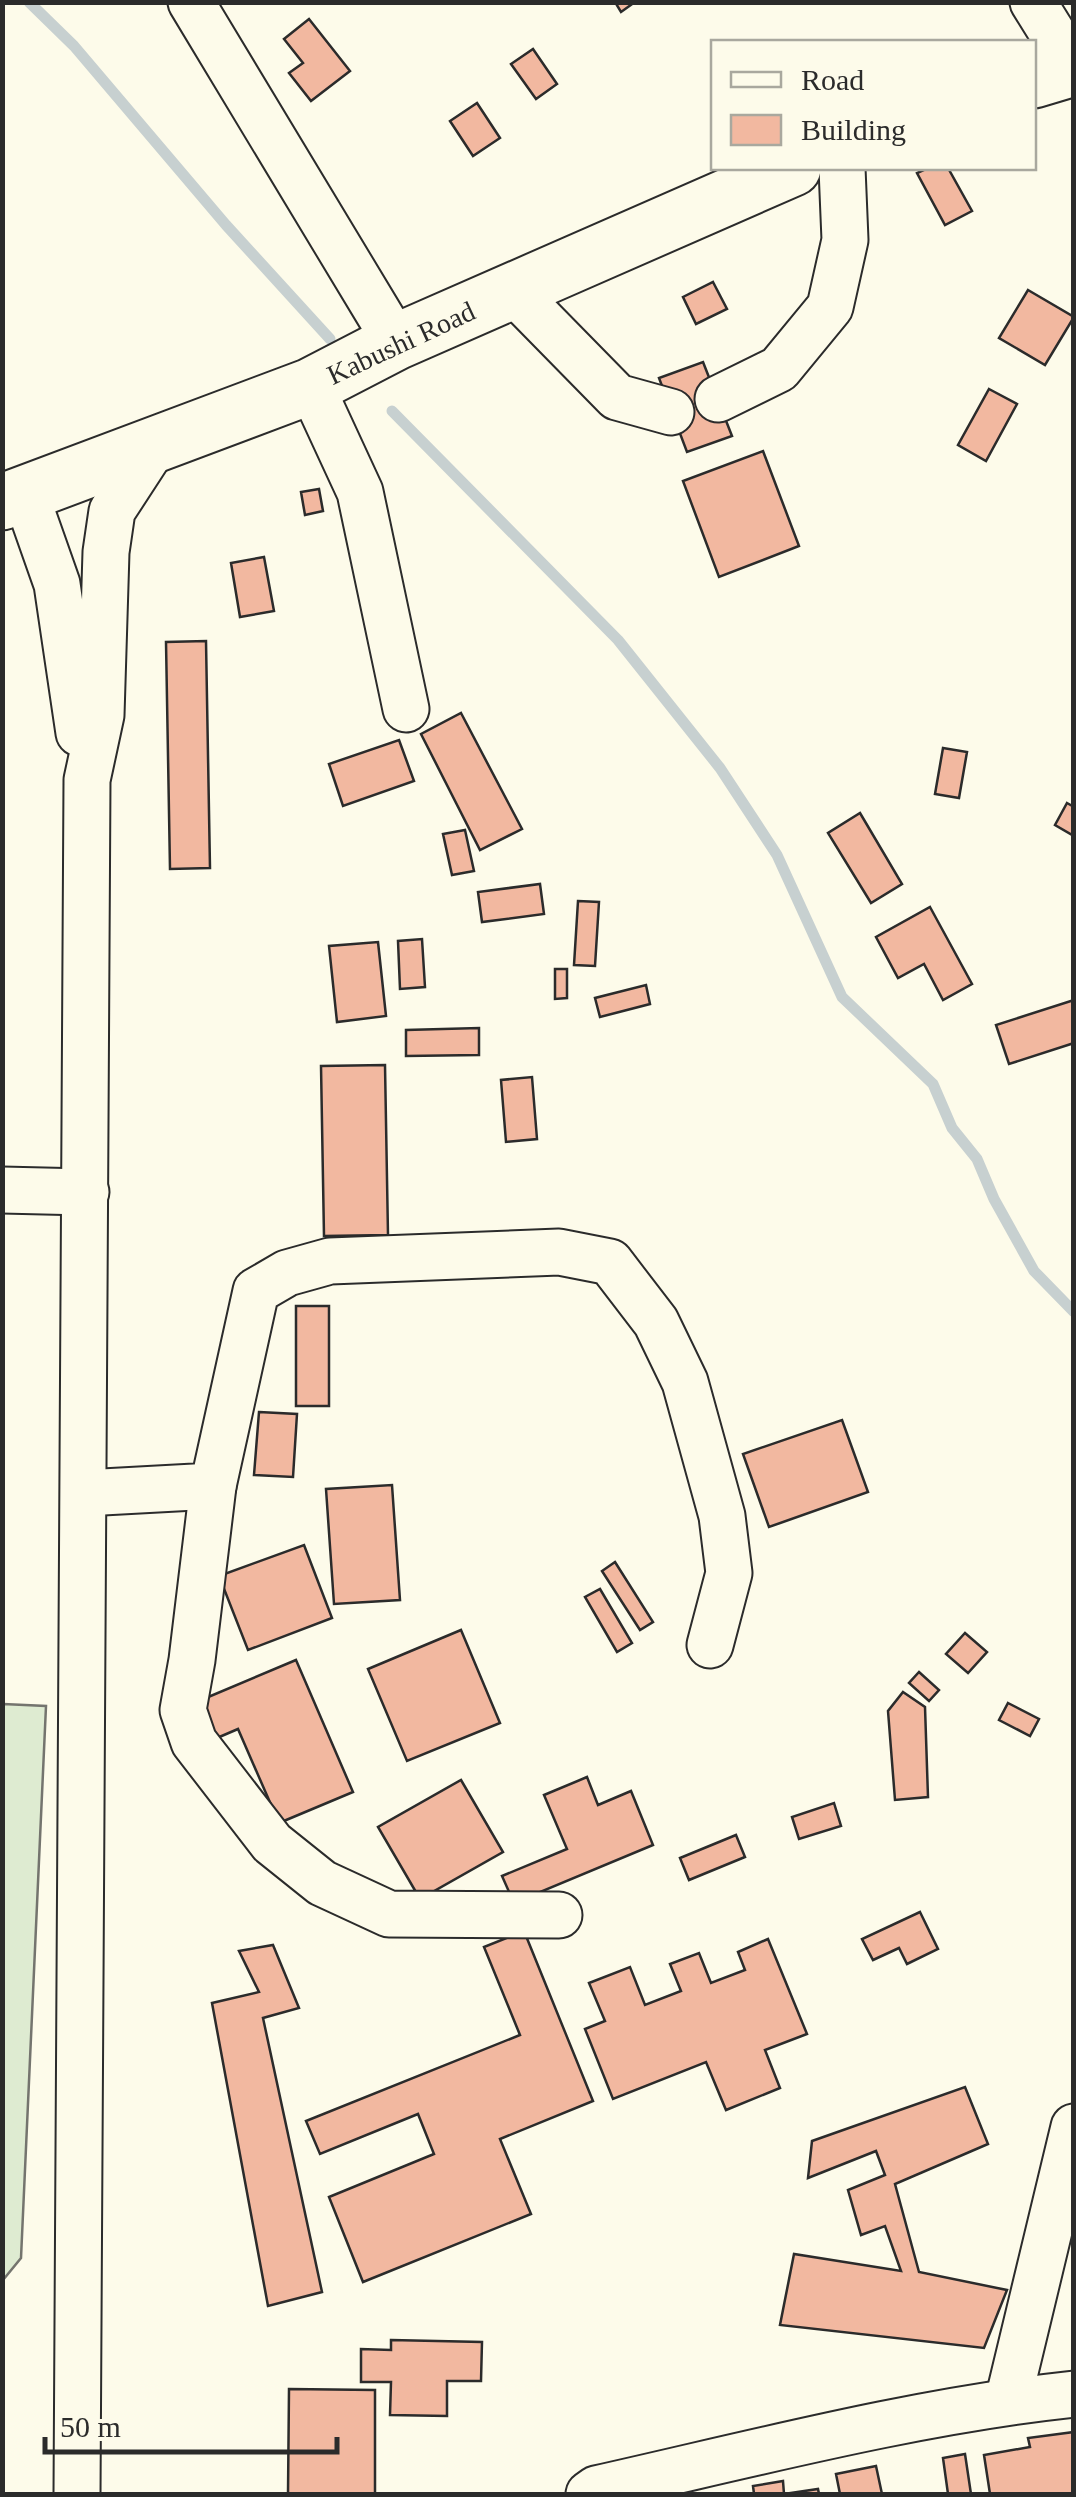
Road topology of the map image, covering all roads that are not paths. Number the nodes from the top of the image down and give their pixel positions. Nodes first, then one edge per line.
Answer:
1 (192, 2) edge
2 (1033, 2) edge
3 (1074, 68) edge
4 (1036, 79) edge
5 (788, 170) edge
6 (842, 170) edge
7 (513, 290) junction
8 (396, 342) junction
9 (311, 386) junction
10 (718, 399) dead end
11 (672, 412) dead end
12 (155, 445) junction
13 (14, 498) edge
14 (406, 710) dead end
15 (87, 780) junction
16 (2, 1190) edge
17 (86, 1192) junction
18 (213, 1486) junction
19 (84, 1493) junction
20 (710, 1645) dead end
21 (559, 1915) dead end
22 (1074, 2127) edge
23 (1074, 2394) edge
24 (1008, 2401) junction
25 (77, 2494) edge
26 (588, 2494) edge

1 - 8 street
2 - 3 street
3 - 4 main road
5 - 7 main road, Kabushi Road
6 - 10 street
7 - 8 main road, Kabushi Road
7 - 11 street
8 - 9 main road, Kabushi Road
9 - 12 main road, Kabushi Road
9 - 14 street
12 - 13 main road, Kabushi Road
12 - 15 street
13 - 15 street
15 - 17 street
16 - 17 street
17 - 19 street
18 - 19 street
18 - 20 street
18 - 21 street
19 - 25 street
22 - 24 street
23 - 24 street
24 - 26 street

